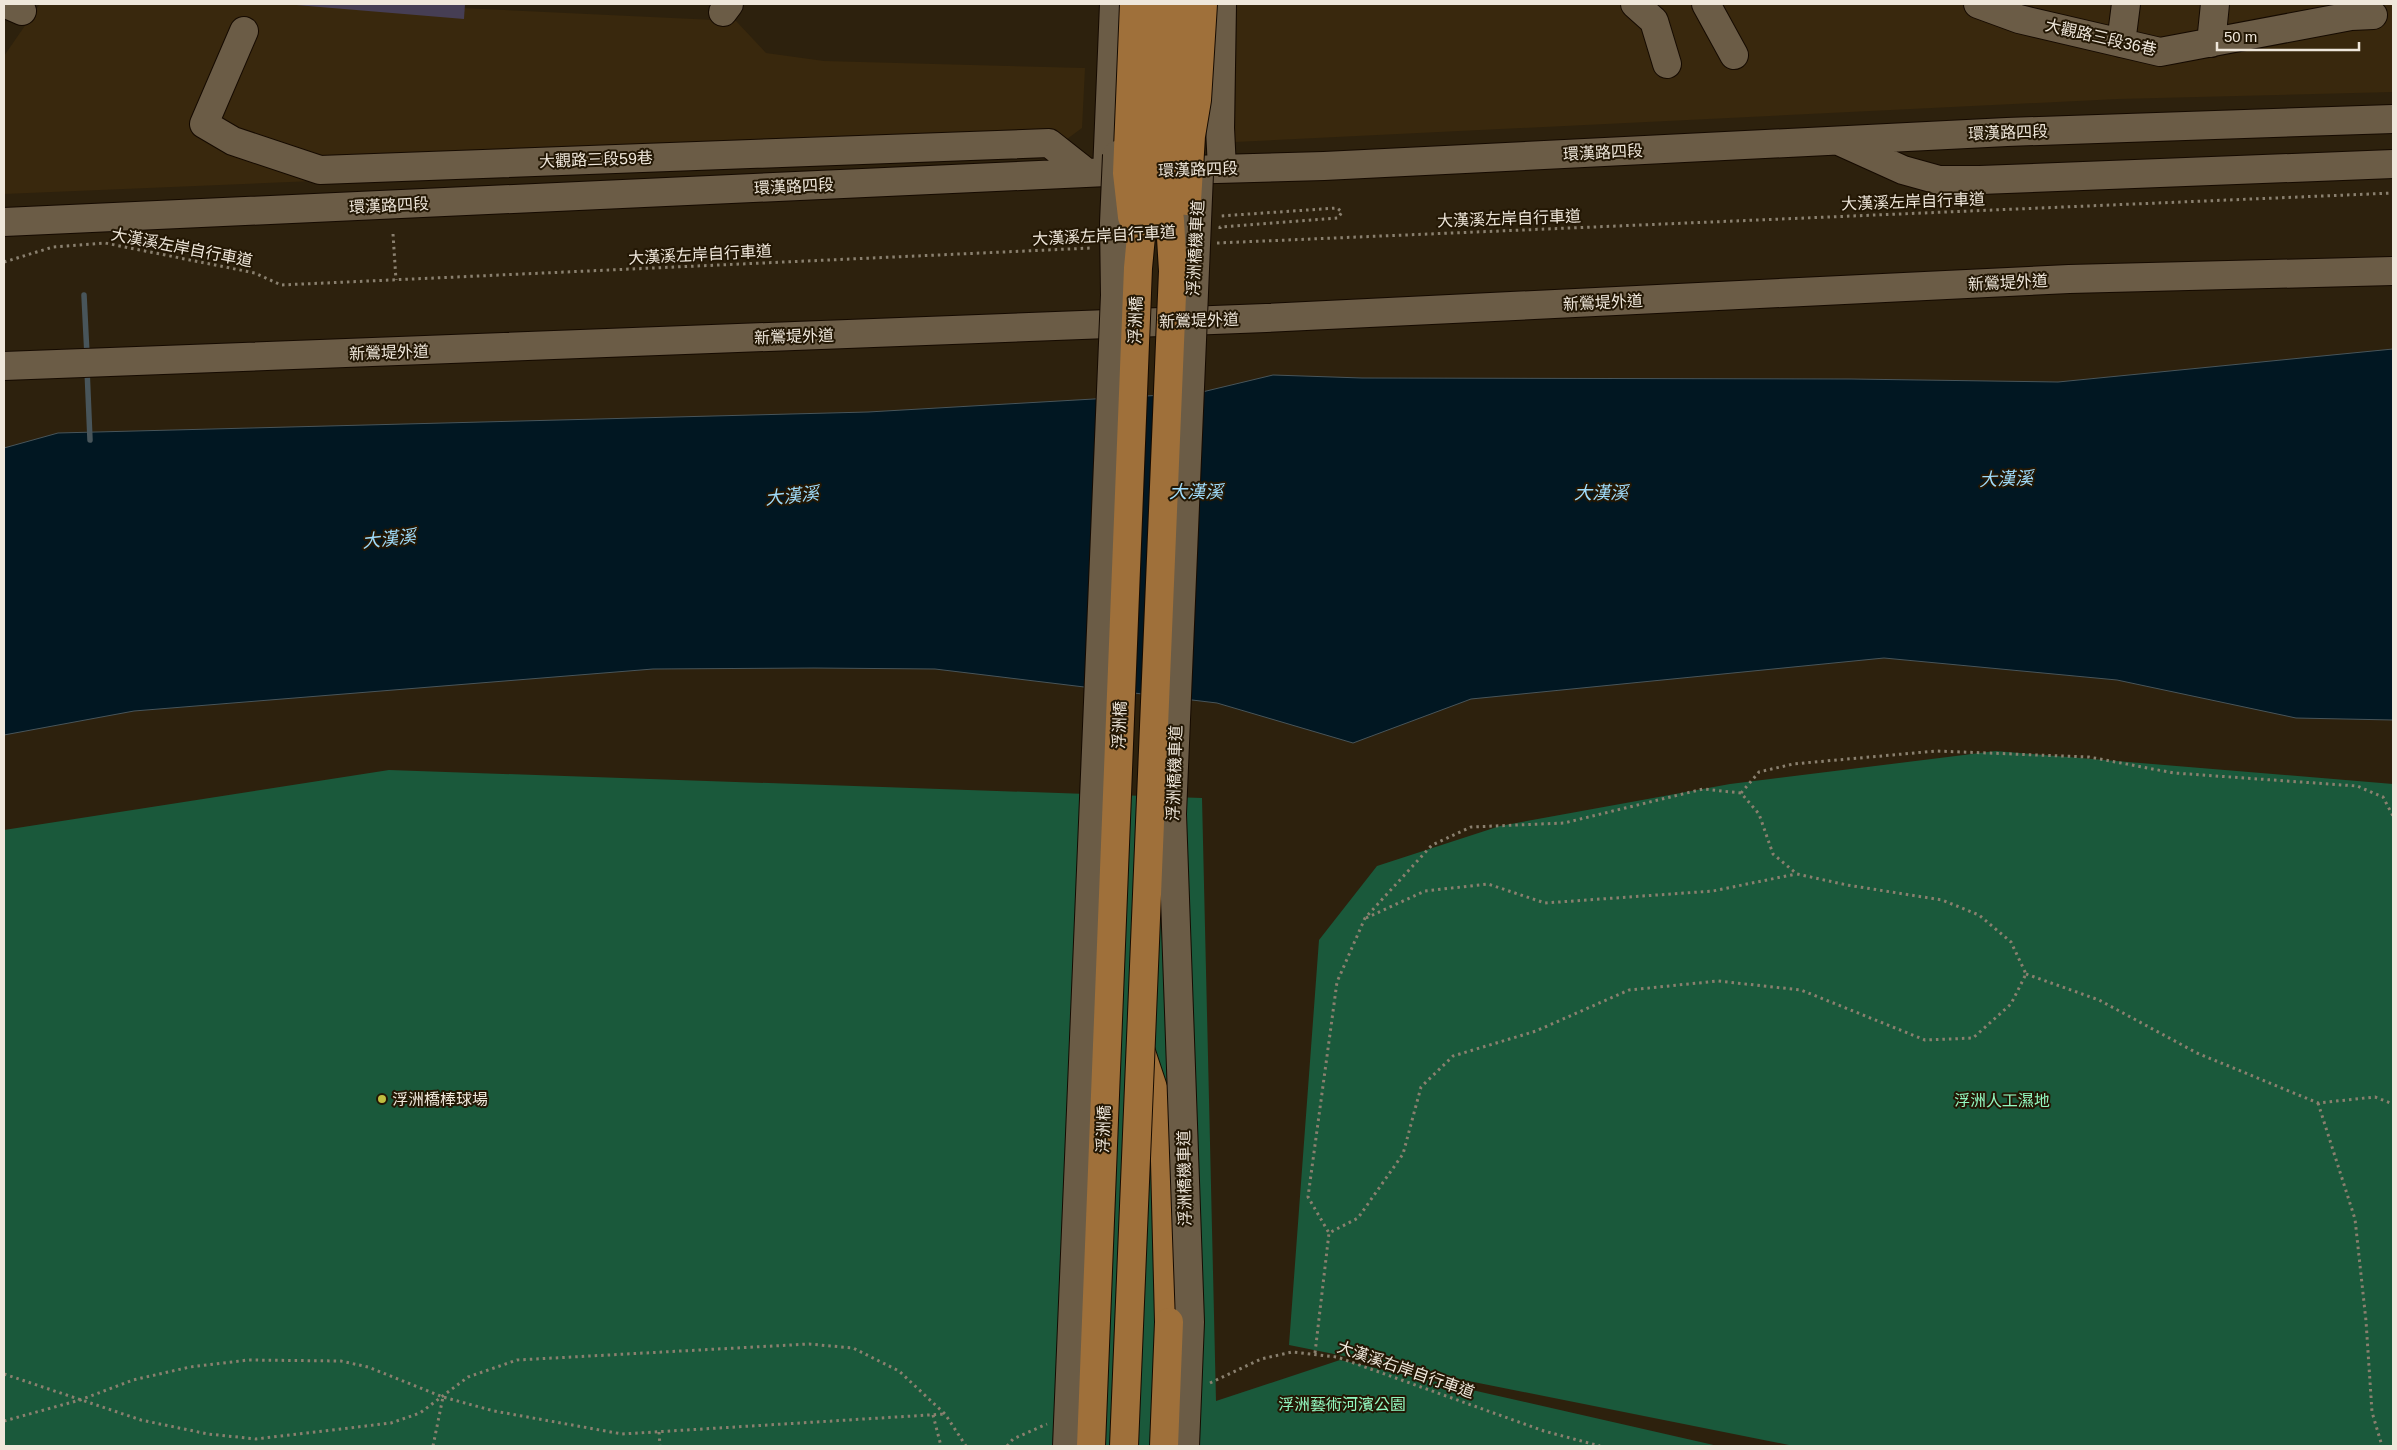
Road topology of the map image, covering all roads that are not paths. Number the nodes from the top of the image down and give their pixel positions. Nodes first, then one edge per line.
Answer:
1 (1154, 4) edge
2 (1177, 4) edge
3 (1215, 4) edge
4 (1635, 4) edge
5 (1706, 4) edge
6 (1978, 4) edge
7 (2126, 4) edge
8 (2215, 4) edge
9 (1122, 5) edge
10 (2360, 10) edge
11 (2286, 16) edge
12 (244, 32) dead end
13 (2121, 43) junction
14 (2210, 43) junction
15 (1734, 55) dead end
16 (1667, 64) dead end
17 (1198, 100) junction
18 (2393, 119) edge
19 (1837, 140) junction
20 (2393, 164) edge
21 (1222, 169) junction
22 (1097, 172) junction
23 (4, 222) edge
24 (1138, 268) junction
25 (1173, 271) junction
26 (2393, 271) edge
27 (4, 366) edge
28 (1140, 1050) junction
29 (1184, 1216) junction
30 (1067, 1446) edge
31 (1091, 1446) edge
32 (1124, 1446) edge
33 (1164, 1446) edge
34 (1175, 1446) edge
35 (1186, 1446) edge

1 - 24 main road, 浮洲橋, bridge
2 - 25 main road, bridge
3 - 9 street
3 - 17 main road, bridge
3 - 21 street
4 - 16 street
5 - 15 street
6 - 13 street, 大觀路三段36巷
7 - 13 street
8 - 14 street
9 - 22 street
9 - 24 main road, bridge
9 - 30 street, bridge
10 - 11 street, 大觀路三段36巷
11 - 14 street, 大觀路三段36巷
12 - 22 street, 大觀路三段59巷
13 - 14 street, 大觀路三段36巷
17 - 25 main road, bridge
17 - 29 street, 浮洲橋機車道, bridge
18 - 19 street, 環漢路四段
19 - 20 street
19 - 21 street, 環漢路四段
21 - 22 street, 環漢路四段
22 - 23 street, 環漢路四段
24 - 31 main road, 浮洲橋, bridge
25 - 28 main road, bridge
26 - 27 street, 新鶯堤外道
28 - 32 main road, bridge
28 - 33 main road, bridge
29 - 34 street
29 - 35 street, 浮洲橋機車道, bridge

